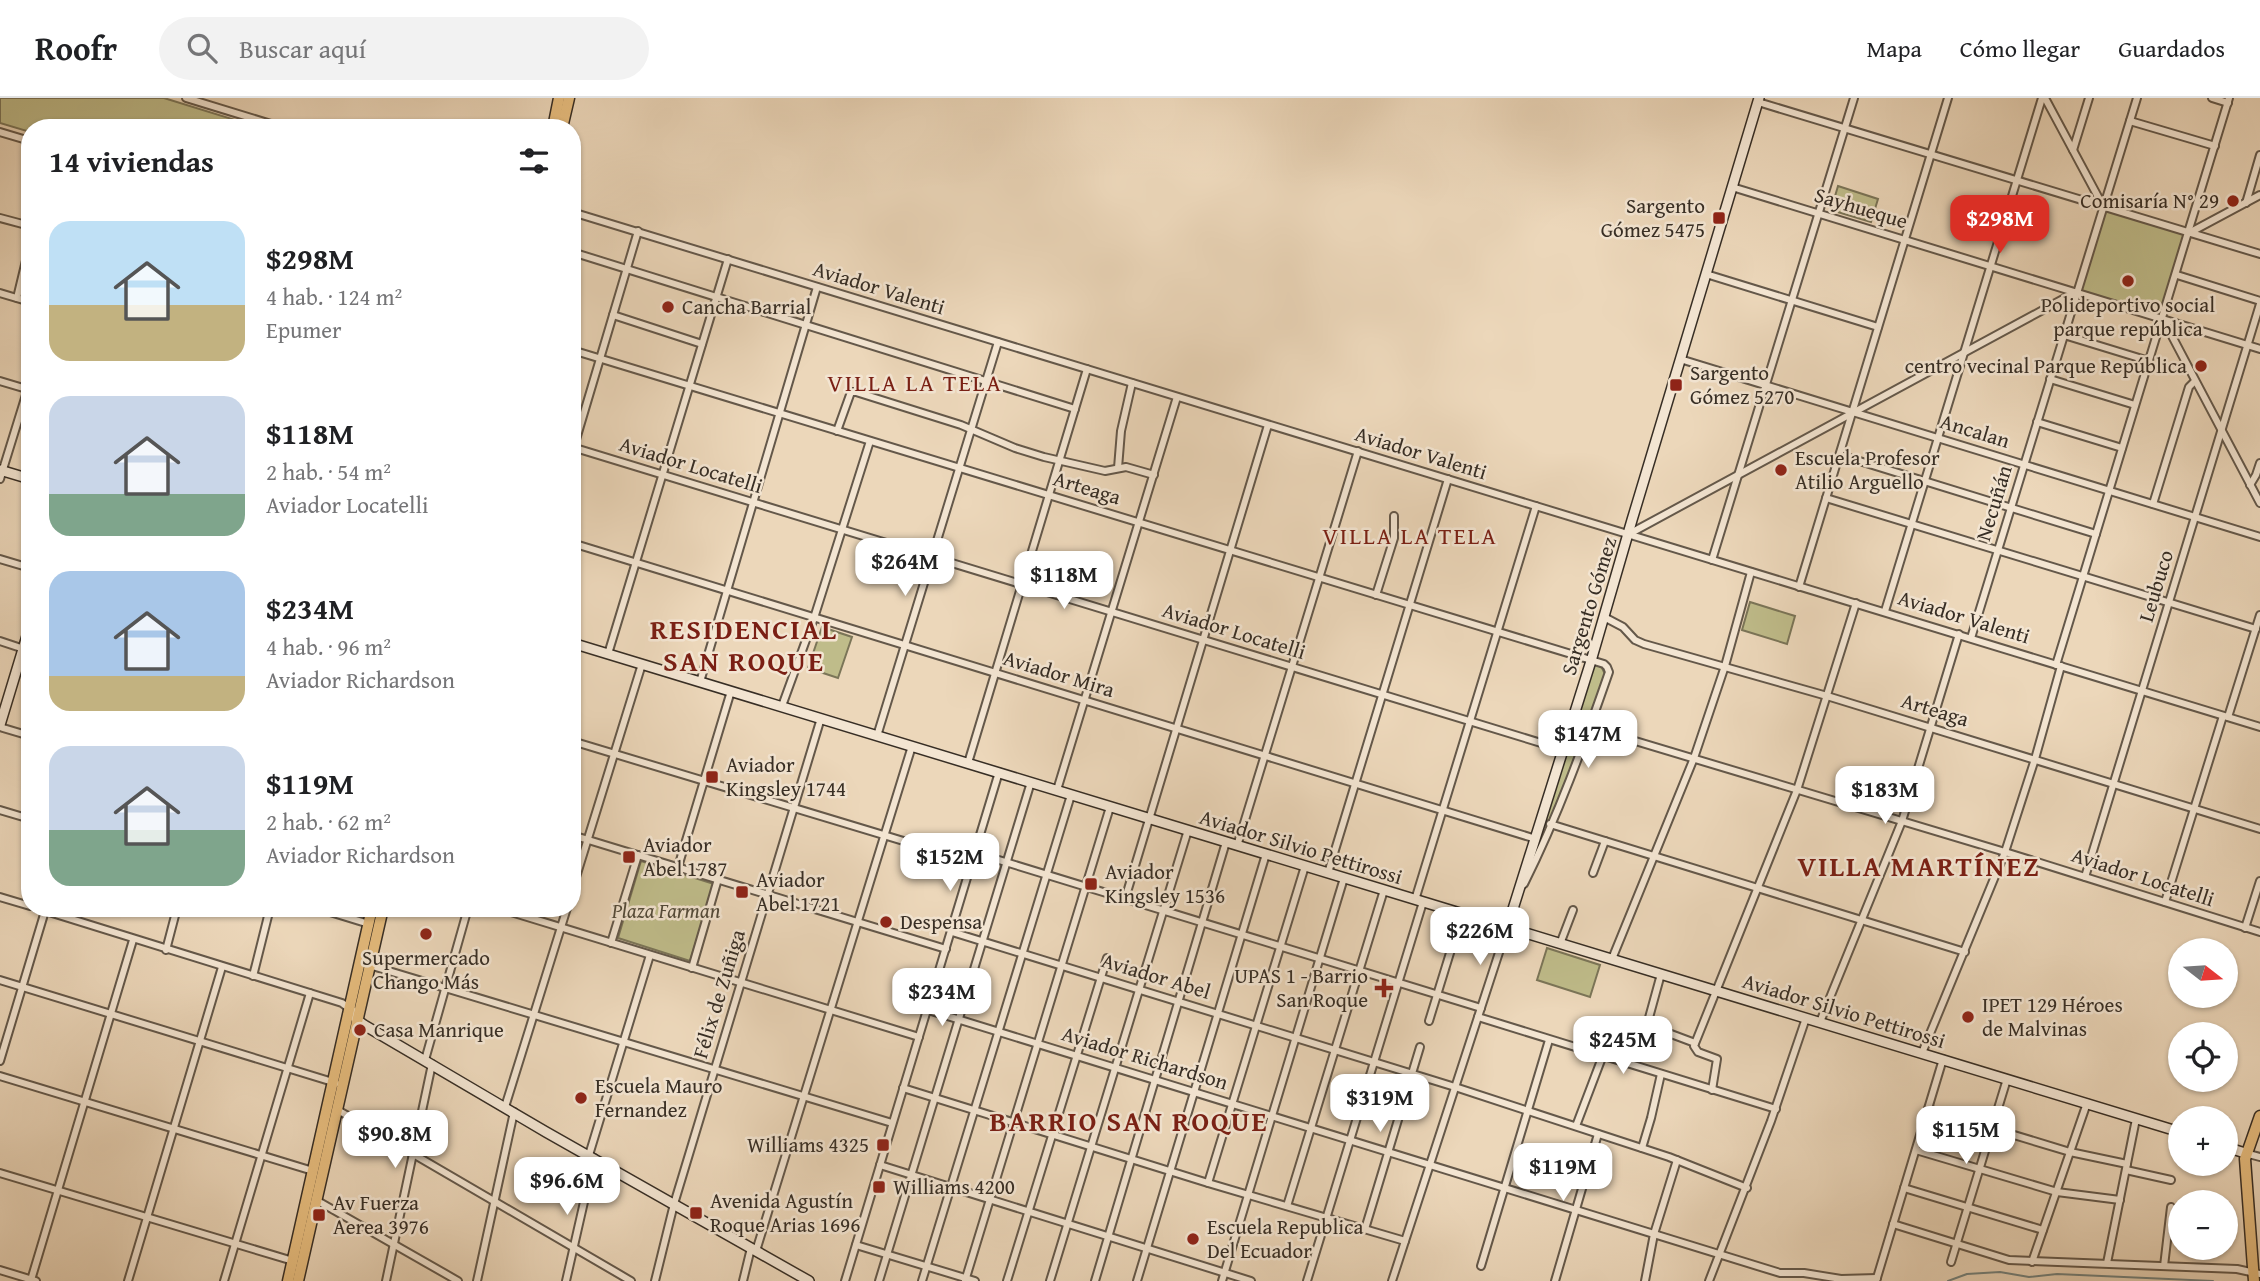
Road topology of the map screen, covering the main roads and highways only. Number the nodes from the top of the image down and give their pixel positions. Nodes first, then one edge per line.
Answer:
1 (559, 98) edge
2 (569, 98) edge
3 (1759, 100) edge
4 (555, 119) edge
5 (564, 119) edge
6 (1, 473) edge
7 (21, 477) edge
8 (581, 646) edge
9 (21, 664) edge
10 (0, 726) edge
11 (370, 917) edge
12 (381, 917) edge
13 (1507, 928) junction
14 (350, 1009) junction
15 (357, 1020) junction
16 (338, 1083) junction
17 (2260, 1115) edge
18 (2168, 1128) edge
19 (2238, 1151) edge
20 (2245, 1153) junction
21 (2256, 1276) edge
22 (288, 1281) edge
23 (298, 1281) edge
24 (808, 1281) edge

1 - 4 main road
2 - 5 main road
3 - 13 main road, Sargento Gómez
6 - 7 main road
8 - 13 main road, Aviador Silvio Pettirossi
9 - 10 main road
11 - 14 main road
12 - 15 main road
13 - 18 main road, Aviador Silvio Pettirossi
14 - 15 main road
14 - 16 main road
15 - 16 main road
15 - 24 main road
16 - 22 main road
16 - 23 main road
17 - 20 main road
19 - 20 main road
20 - 21 main road

